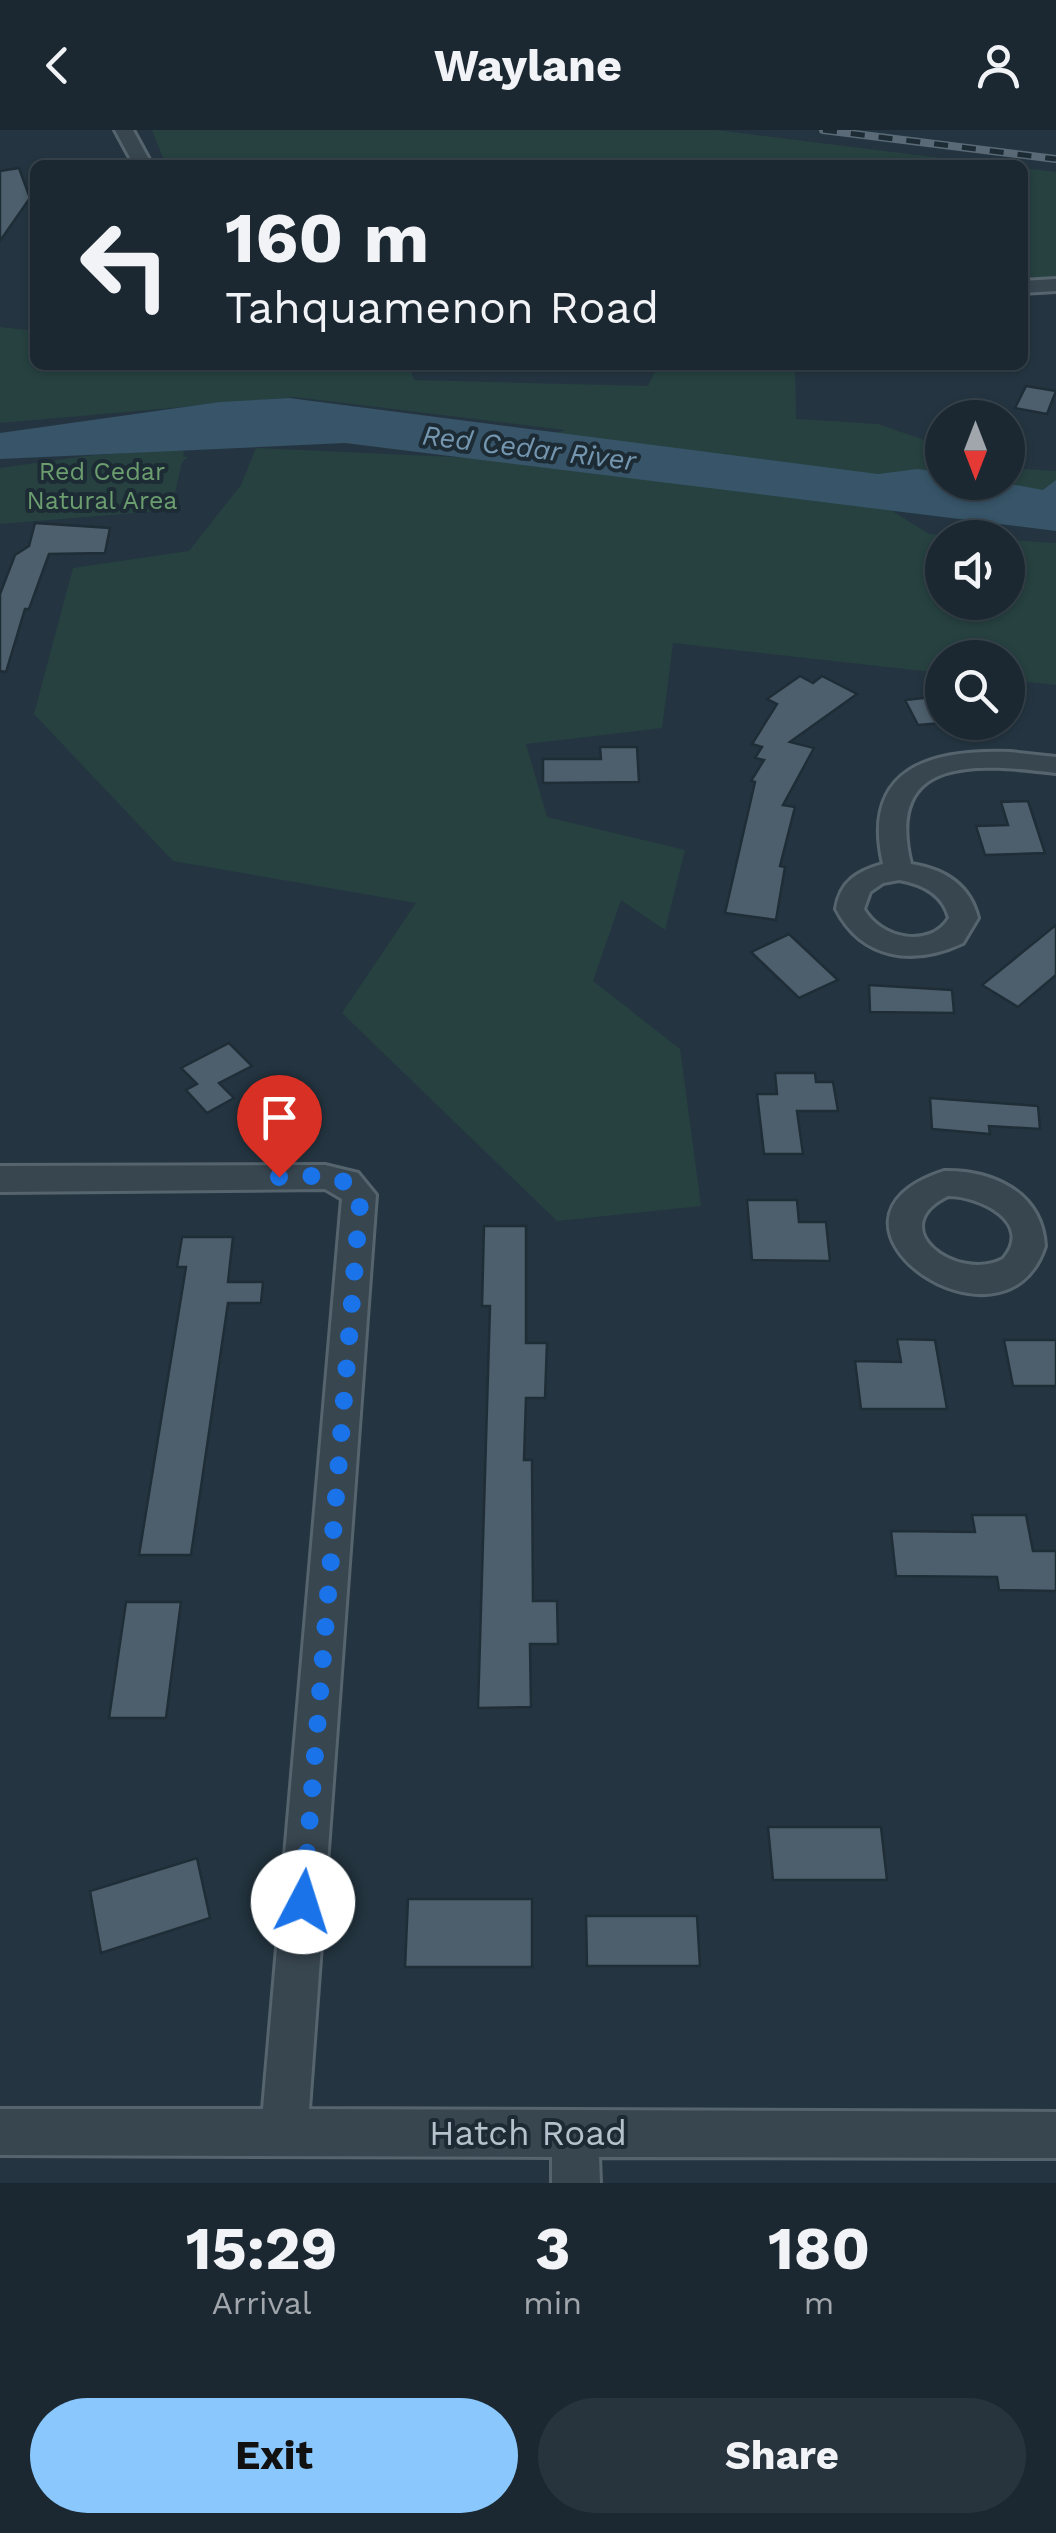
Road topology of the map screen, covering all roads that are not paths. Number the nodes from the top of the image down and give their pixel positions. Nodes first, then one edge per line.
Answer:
1 (124, 130) edge
2 (140, 160) edge
3 (1056, 286) edge
4 (1028, 287) edge
5 (1056, 765) edge
6 (899, 871) dead end
7 (0, 1179) edge
8 (0, 2132) edge
9 (284, 2132) junction
10 (576, 2134) junction
11 (1056, 2135) edge
12 (576, 2183) edge

1 - 2 street
3 - 4 street
5 - 6 street
7 - 9 street
8 - 9 street, Hatch Road
9 - 10 street, Hatch Road
10 - 11 street, Hatch Road
10 - 12 street

